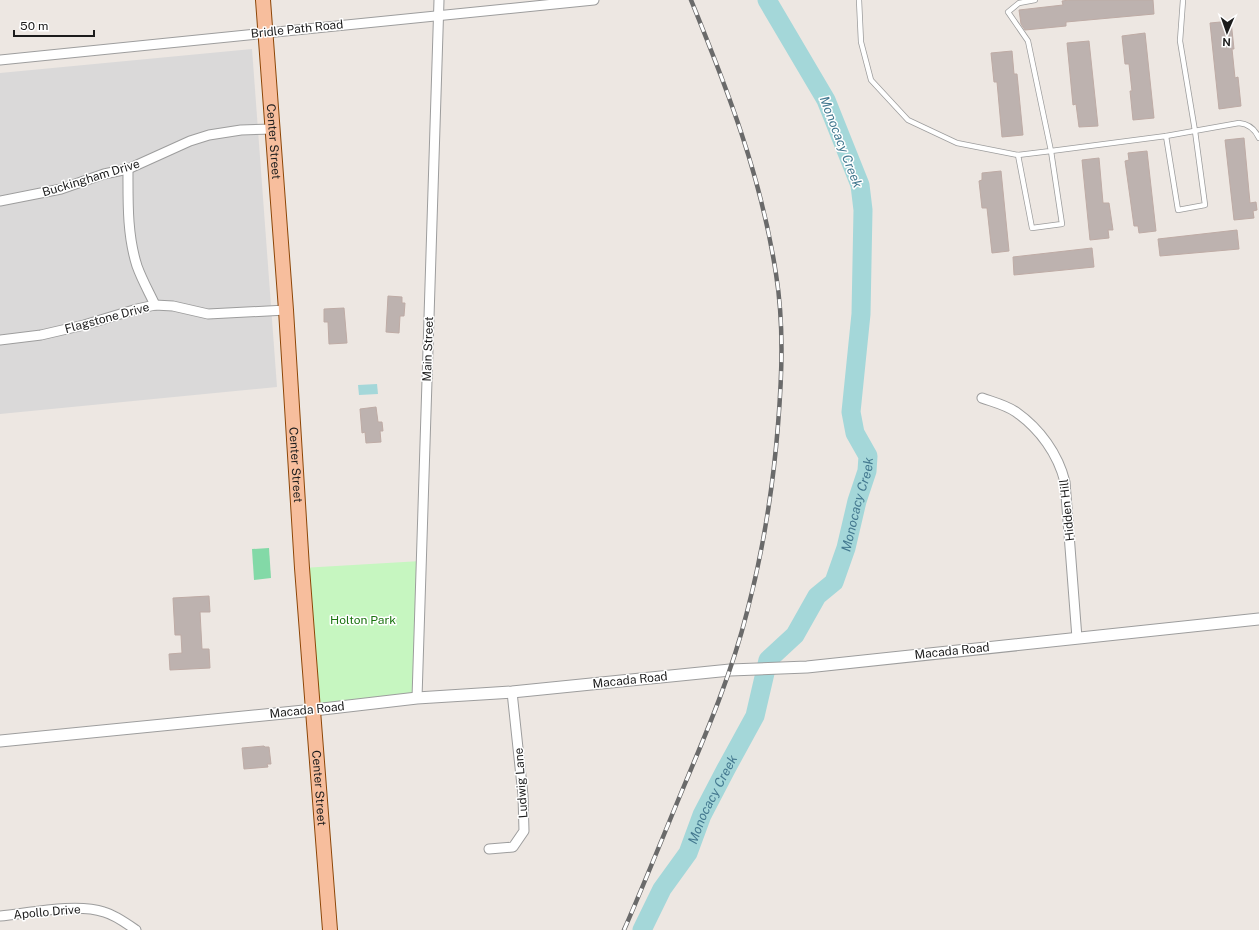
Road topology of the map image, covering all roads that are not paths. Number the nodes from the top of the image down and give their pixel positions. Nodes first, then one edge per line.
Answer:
1 (263, 0) edge
2 (439, 0) edge
3 (594, 0) edge
4 (859, 0) edge
5 (1035, 0) edge
6 (1183, 0) edge
7 (438, 16) junction
8 (266, 32) junction
9 (0, 60) edge
10 (272, 129) junction
11 (1195, 131) junction
12 (1166, 136) junction
13 (1259, 138) edge
14 (1050, 151) junction
15 (1018, 155) junction
16 (128, 169) junction
17 (0, 201) edge
18 (155, 305) junction
19 (286, 310) junction
20 (0, 340) edge
21 (982, 398) dead end
22 (1259, 619) edge
23 (1078, 638) junction
24 (512, 692) junction
25 (417, 698) junction
26 (314, 710) junction
27 (0, 741) edge
28 (489, 849) dead end
29 (0, 916) edge
30 (136, 930) edge
31 (330, 930) edge

1 - 8 main road, Center Street
2 - 7 street, Main Street
3 - 7 street, Bridle Path Road
4 - 15 lane
5 - 14 lane
6 - 11 lane
7 - 8 street, Bridle Path Road
7 - 25 street, Main Street
8 - 9 street, Bridle Path Road
8 - 10 main road, Center Street
10 - 16 street, Buckingham Drive
10 - 19 main road, Center Street
11 - 12 lane
11 - 12 lane
11 - 13 lane
12 - 14 lane
14 - 15 lane
14 - 15 lane
16 - 17 street, Buckingham Drive
16 - 18 street
18 - 19 street, Flagstone Drive
18 - 20 street, Flagstone Drive
19 - 26 main road, Center Street
21 - 23 street, Hidden Hill
22 - 23 street, Macada Road
23 - 24 street, Macada Road
24 - 25 street, Macada Road
24 - 28 street, Ludwig Lane
25 - 26 street, Macada Road
26 - 27 street, Macada Road
26 - 31 main road, Center Street
29 - 30 street, Apollo Drive

